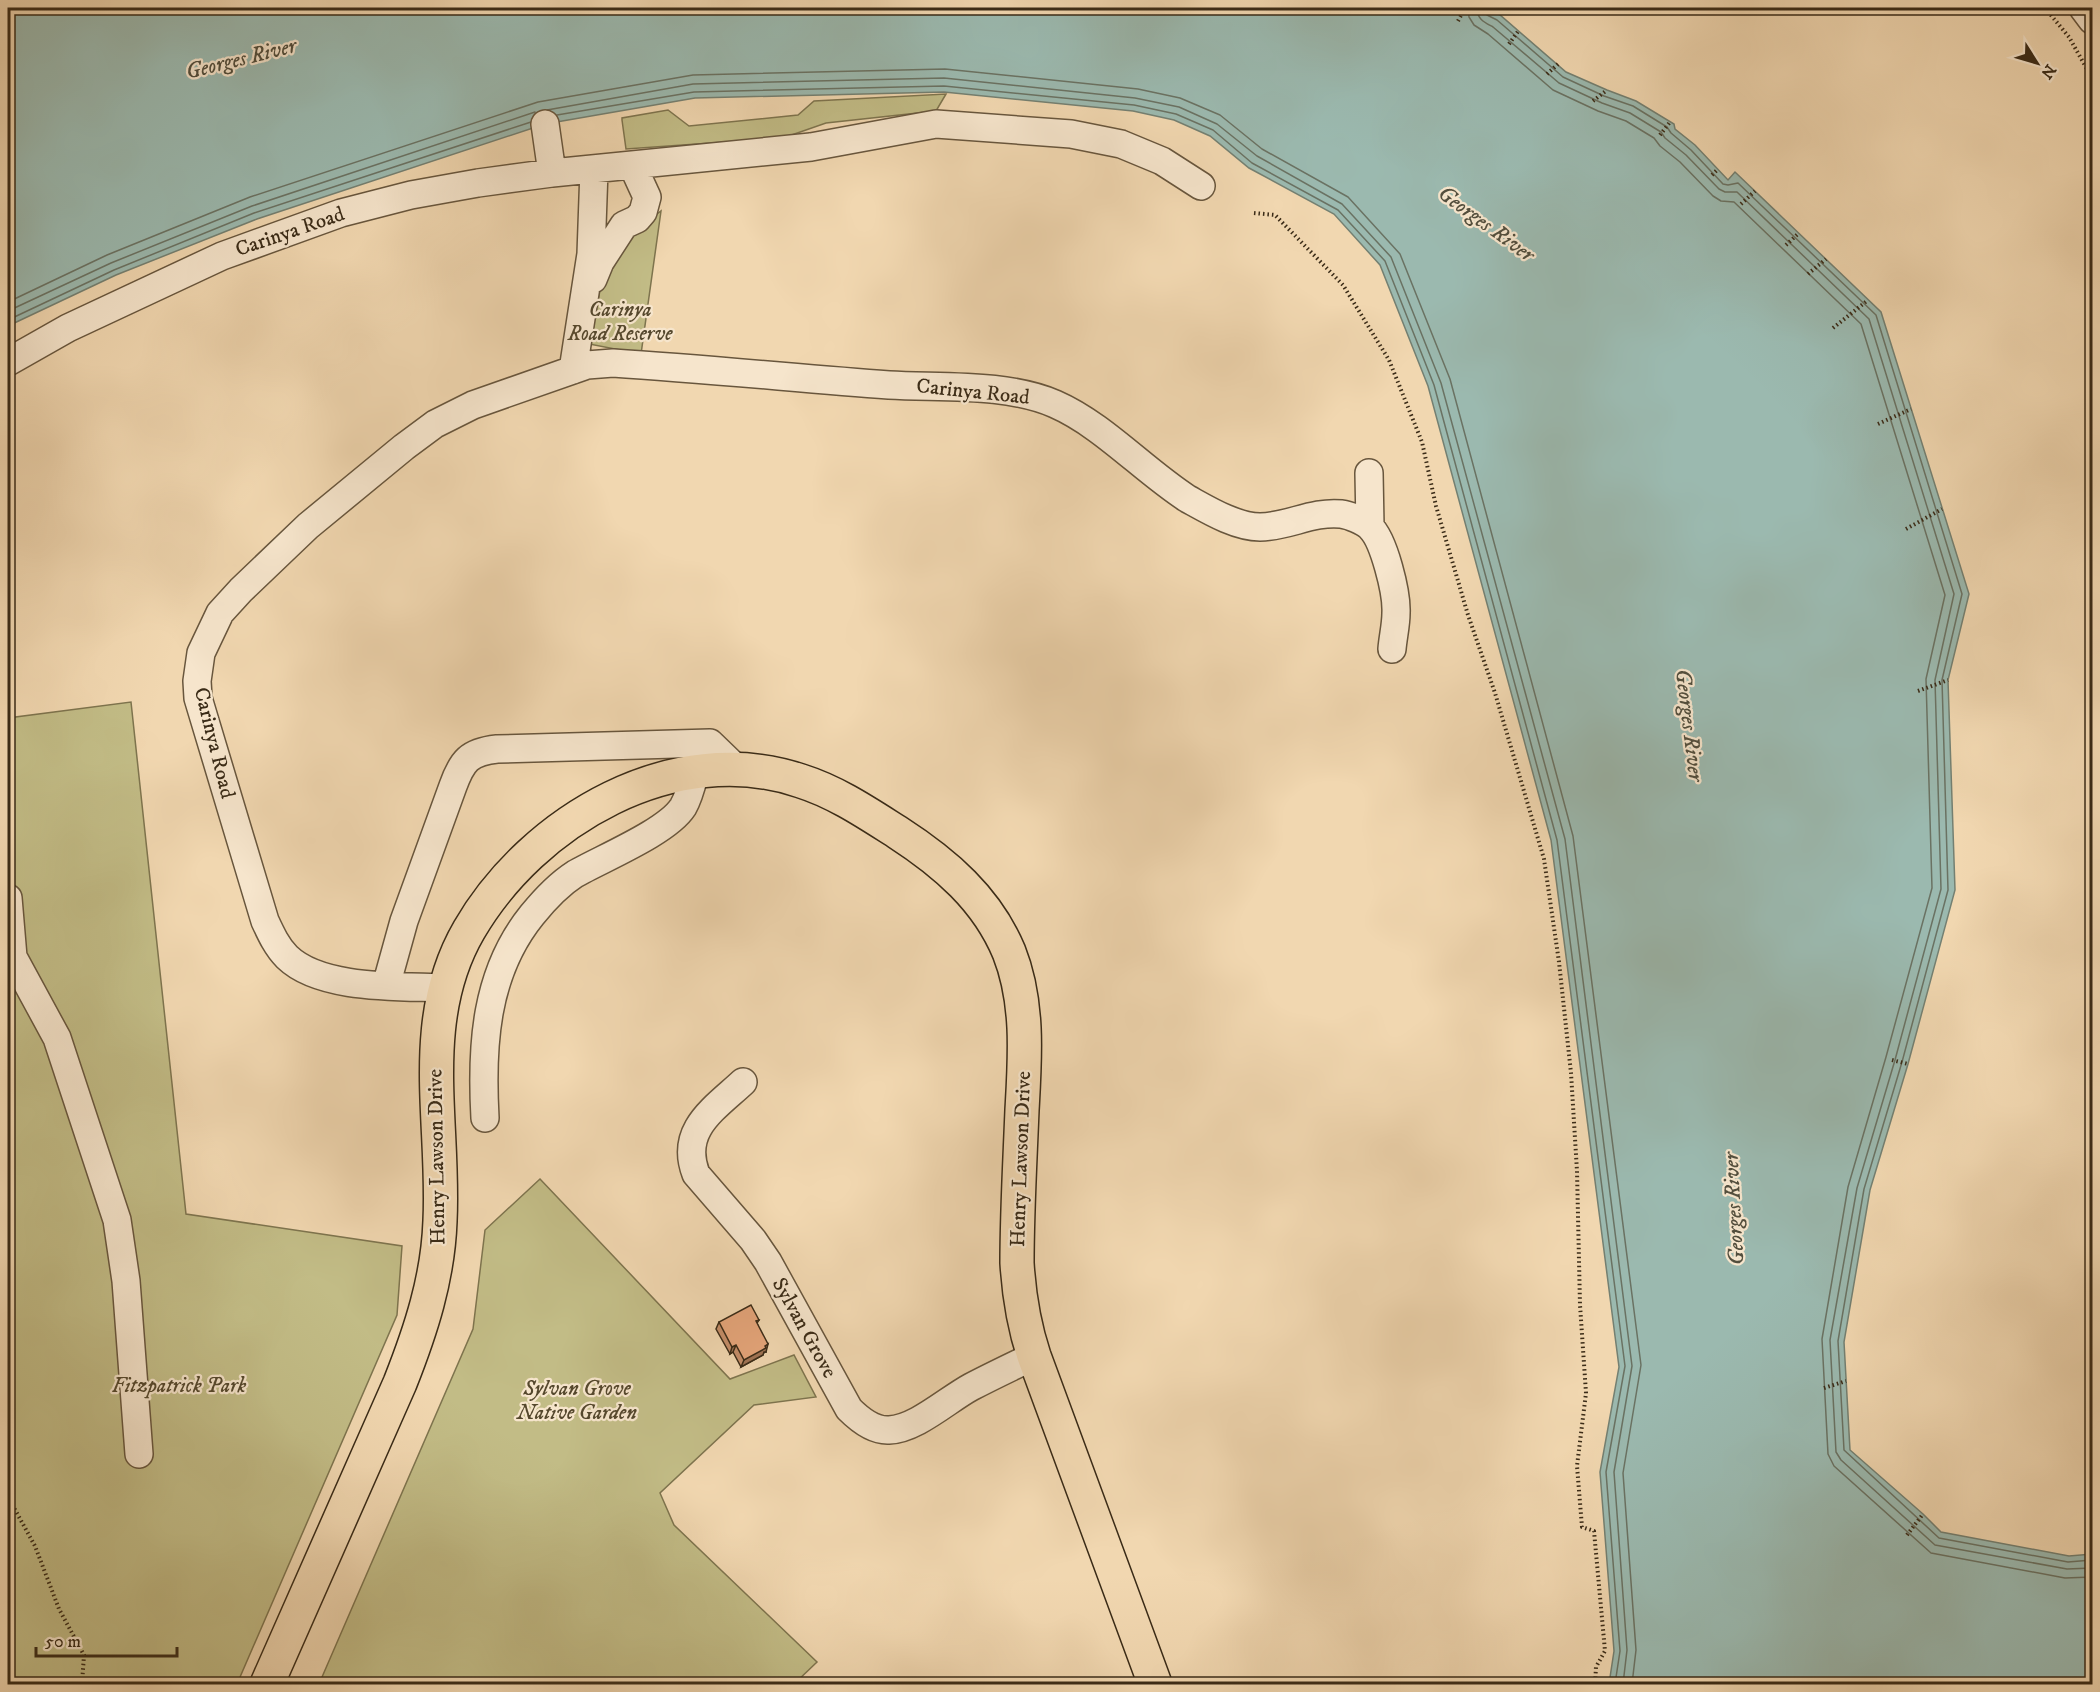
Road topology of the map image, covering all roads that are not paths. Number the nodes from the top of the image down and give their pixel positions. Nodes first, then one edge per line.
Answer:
1 (2083, 8) edge
2 (2092, 20) edge
3 (545, 124) dead end
4 (594, 170) junction
5 (635, 170) junction
6 (552, 173) junction
7 (1201, 186) dead end
8 (584, 299) junction
9 (8, 362) edge
10 (573, 370) junction
11 (1369, 473) dead end
12 (1370, 526) junction
13 (1392, 649) dead end
14 (738, 770) junction
15 (695, 772) junction
16 (8, 898) edge
17 (386, 986) junction
18 (445, 988) junction
19 (742, 1082) dead end
20 (485, 1118) dead end
21 (1034, 1356) junction
22 (139, 1454) dead end
23 (267, 1684) edge
24 (1155, 1684) edge

1 - 2 street
3 - 6 street
4 - 5 street, Carinya Road
4 - 6 street, Carinya Road
4 - 8 street
5 - 7 street, Carinya Road
5 - 8 street
6 - 9 street, Carinya Road
8 - 10 street
10 - 12 street, Carinya Road
10 - 17 street, Carinya Road
11 - 12 street
12 - 13 street
14 - 15 main road, Henry Lawson Drive
14 - 17 street
14 - 21 main road, Henry Lawson Drive
15 - 18 main road, Henry Lawson Drive
15 - 20 street
16 - 22 street
17 - 18 street, Carinya Road
18 - 23 main road, Henry Lawson Drive
19 - 21 street, Sylvan Grove
21 - 24 main road, Henry Lawson Drive

